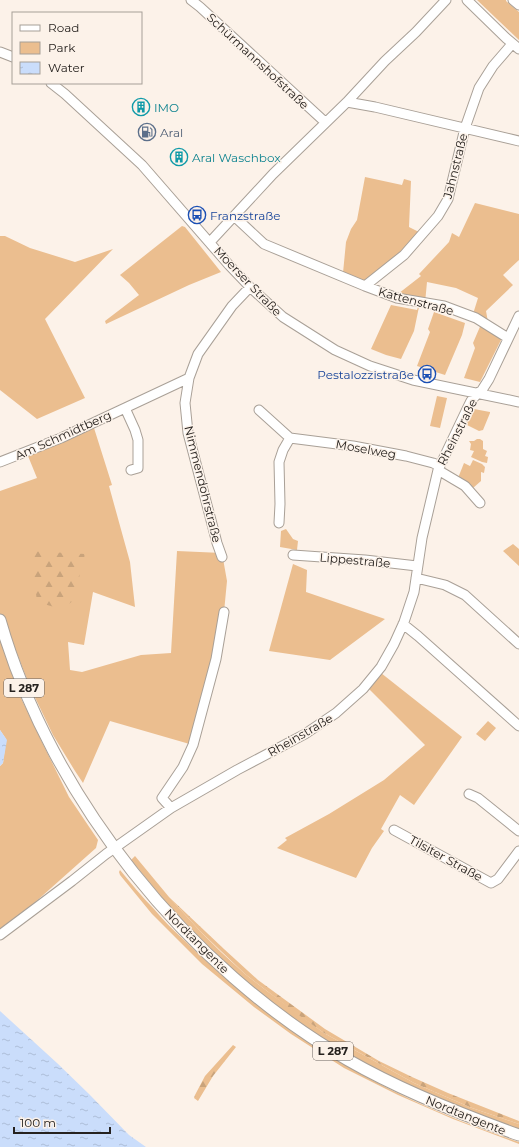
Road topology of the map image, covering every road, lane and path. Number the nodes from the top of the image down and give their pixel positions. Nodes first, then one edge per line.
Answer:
1 (191, 0) edge
2 (446, 0) edge
3 (467, 0) edge
4 (513, 0) edge
5 (519, 5) edge
6 (516, 46) edge
7 (52, 84) edge
8 (346, 102) junction
9 (325, 122) junction
10 (465, 128) junction
11 (519, 141) edge
12 (234, 216) junction
13 (210, 242) junction
14 (365, 286) junction
15 (250, 287) junction
16 (519, 316) edge
17 (508, 338) junction
18 (189, 378) junction
19 (477, 394) junction
20 (519, 402) edge
21 (125, 408) junction
22 (259, 410) dead end
23 (290, 438) junction
24 (0, 462) edge
25 (439, 468) junction
26 (131, 470) dead end
27 (480, 503) dead end
28 (279, 523) dead end
29 (293, 555) dead end
30 (222, 557) dead end
31 (417, 566) junction
32 (416, 578) junction
33 (224, 612) dead end
34 (0, 620) edge
35 (403, 624) junction
36 (519, 644) edge
37 (519, 726) edge
38 (469, 794) dead end
39 (171, 808) junction
40 (394, 830) dead end
41 (519, 831) edge
42 (114, 847) junction
43 (519, 851) edge
44 (0, 935) edge
45 (519, 1136) edge

1 - 9 street, Schürmannshofstraße
2 - 8 street
3 - 6 street
4 - 5 street
6 - 10 street, Jahnstraße
7 - 13 street, Moerser Straße
8 - 9 street
8 - 10 street
9 - 12 street
10 - 11 street
10 - 14 street, Jahnstraße
12 - 13 street
12 - 14 street
13 - 15 street, Moerser Straße
14 - 17 street, Kattenstraße
15 - 18 street, Nimmendohrstraße
15 - 19 street, Moerser Straße
16 - 17 street
17 - 19 street
18 - 21 street, Am Schmidtberg
18 - 30 street, Nimmendohrstraße
19 - 20 street, Moerser Straße
19 - 25 street, Rheinstraße
21 - 24 street, Am Schmidtberg
21 - 26 street, Am Schmidtberg
22 - 23 street
23 - 25 street, Moselweg
23 - 28 street
25 - 27 street, Rheinstraße
25 - 31 street, Rheinstraße
29 - 31 street, Lippestraße
31 - 32 street, Rheinstraße
32 - 35 street, Rheinstraße
32 - 36 street
33 - 39 street
34 - 42 main road, Nordtangente / L 287
35 - 37 street
35 - 39 street, Rheinstraße
38 - 41 street
39 - 42 street, Rheinstraße
40 - 43 street, Tilsiter Straße
42 - 44 street
42 - 45 main road, Nordtangente / L 287

